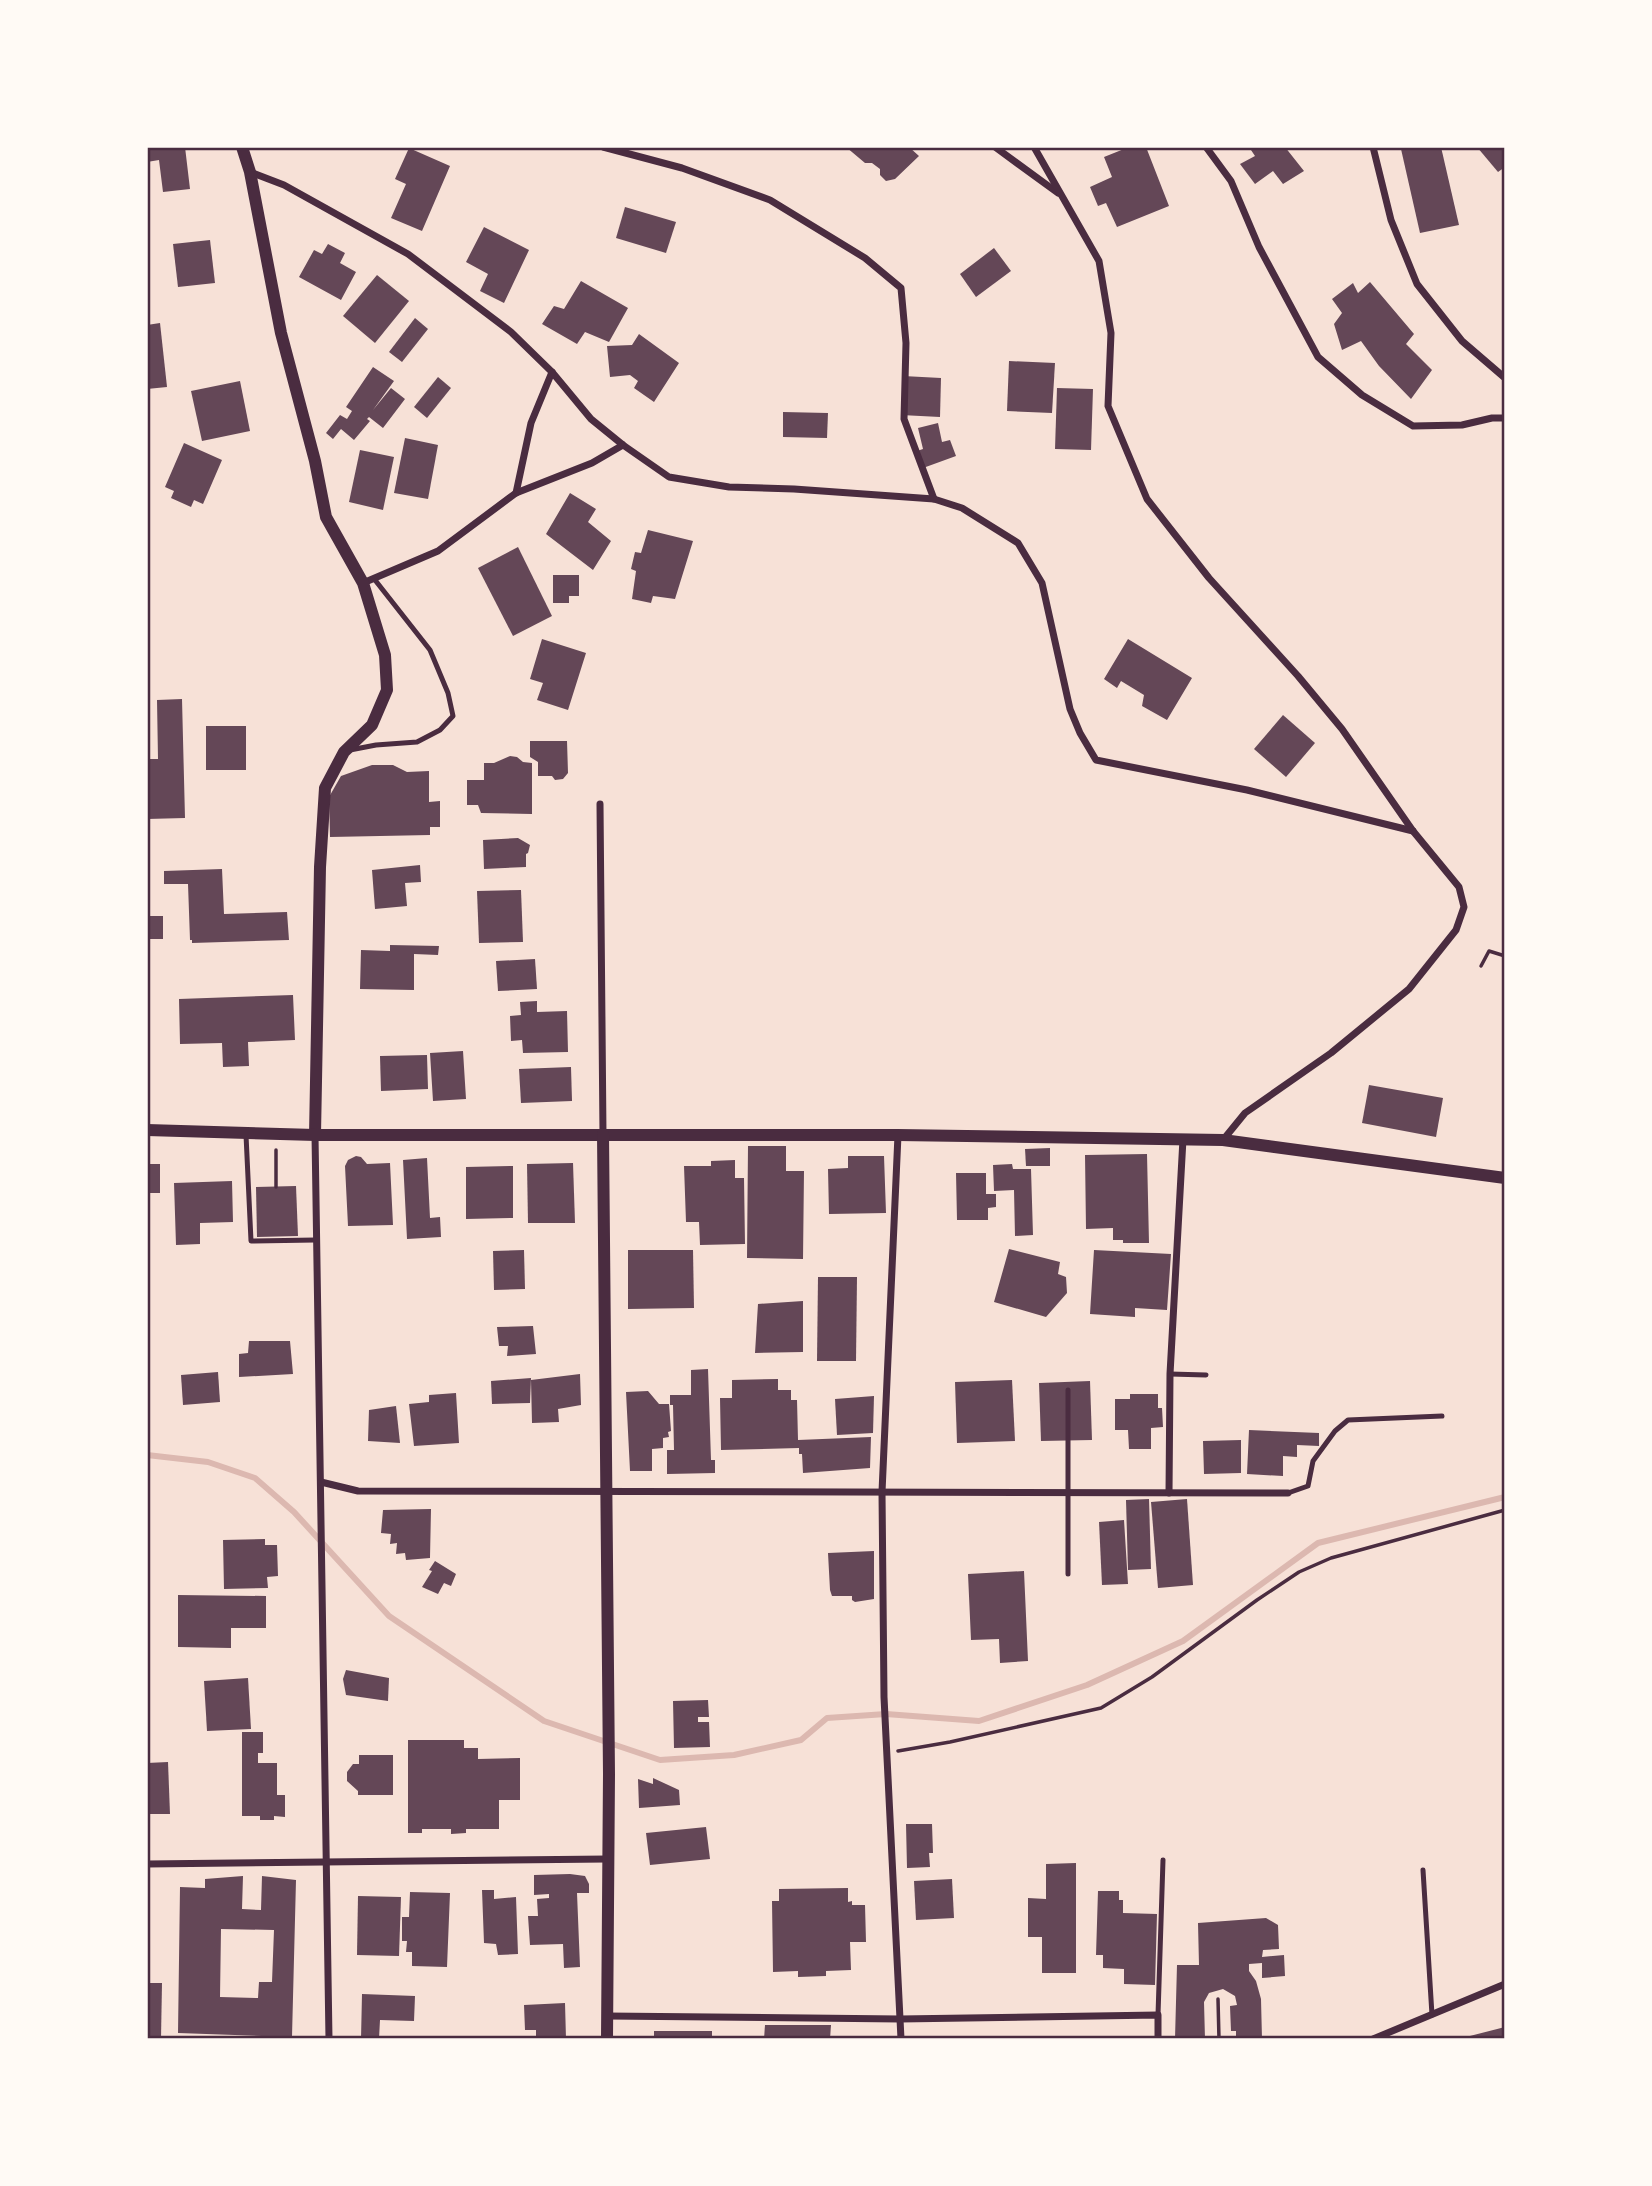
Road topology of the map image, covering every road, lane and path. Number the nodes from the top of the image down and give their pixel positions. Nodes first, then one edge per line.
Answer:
1 (242, 147) edge
2 (603, 147) edge
3 (995, 147) edge
4 (1034, 147) edge
5 (1206, 147) edge
6 (1373, 147) edge
7 (250, 173) junction
8 (1061, 195) junction
9 (552, 372) junction
10 (1505, 378) edge
11 (1505, 418) edge
12 (623, 445) junction
13 (516, 493) junction
14 (934, 499) junction
15 (369, 581) junction
16 (344, 752) junction
17 (600, 804) dead end
18 (1413, 831) junction
19 (1505, 956) edge
20 (1481, 966) dead end
21 (147, 1130) edge
22 (603, 1134) junction
23 (246, 1135) junction
24 (275, 1135) junction
25 (315, 1135) junction
26 (898, 1135) junction
27 (1183, 1139) junction
28 (1223, 1140) junction
29 (1505, 1178) edge
30 (276, 1187) dead end
31 (315, 1240) junction
32 (1170, 1374) junction
33 (1206, 1375) dead end
34 (1068, 1390) dead end
35 (1441, 1416) dead end
36 (321, 1482) junction
37 (606, 1491) junction
38 (882, 1492) junction
39 (1068, 1493) junction
40 (1169, 1493) junction
41 (1289, 1493) joint
42 (1505, 1510) edge
43 (1068, 1574) dead end
44 (887, 1753) junction
45 (607, 1859) junction
46 (1163, 1860) dead end
47 (327, 1863) junction
48 (147, 1864) edge
49 (1423, 1870) dead end
50 (1505, 1984) edge
51 (1218, 1999) dead end
52 (1158, 2015) junction
53 (1432, 2015) junction
54 (607, 2016) junction
55 (900, 2019) junction
56 (329, 2039) edge
57 (607, 2039) edge
58 (901, 2039) edge
59 (1158, 2039) edge
60 (1219, 2039) edge
61 (1373, 2039) edge

1 - 7 street
2 - 14 street
3 - 8 street
4 - 8 street
5 - 11 street
6 - 10 street
7 - 9 street
7 - 15 street
8 - 18 street
9 - 12 street
9 - 13 street
12 - 13 street
12 - 14 street
13 - 15 street
14 - 18 street
15 - 16 street
15 - 16 lane
16 - 25 street
17 - 22 street
18 - 28 street
19 - 20 path
21 - 23 street
22 - 25 street
22 - 26 street
22 - 37 street
23 - 24 street
23 - 31 lane
24 - 25 street
24 - 30 path
25 - 31 street
26 - 27 street
26 - 38 street
27 - 28 street
27 - 32 street
28 - 29 street
31 - 36 street
32 - 33 lane
32 - 40 street
34 - 39 lane
35 - 41 lane
36 - 37 street
36 - 47 street
37 - 38 street
37 - 45 street
38 - 39 street
38 - 44 street
39 - 40 street
39 - 43 lane
40 - 41 street
42 - 44 path
44 - 55 street
45 - 47 street
45 - 54 street
46 - 52 lane
47 - 48 street
47 - 56 street
49 - 53 lane
50 - 53 street
51 - 60 path
52 - 55 street
52 - 59 street
53 - 61 street
54 - 55 street
54 - 57 street
55 - 58 street

